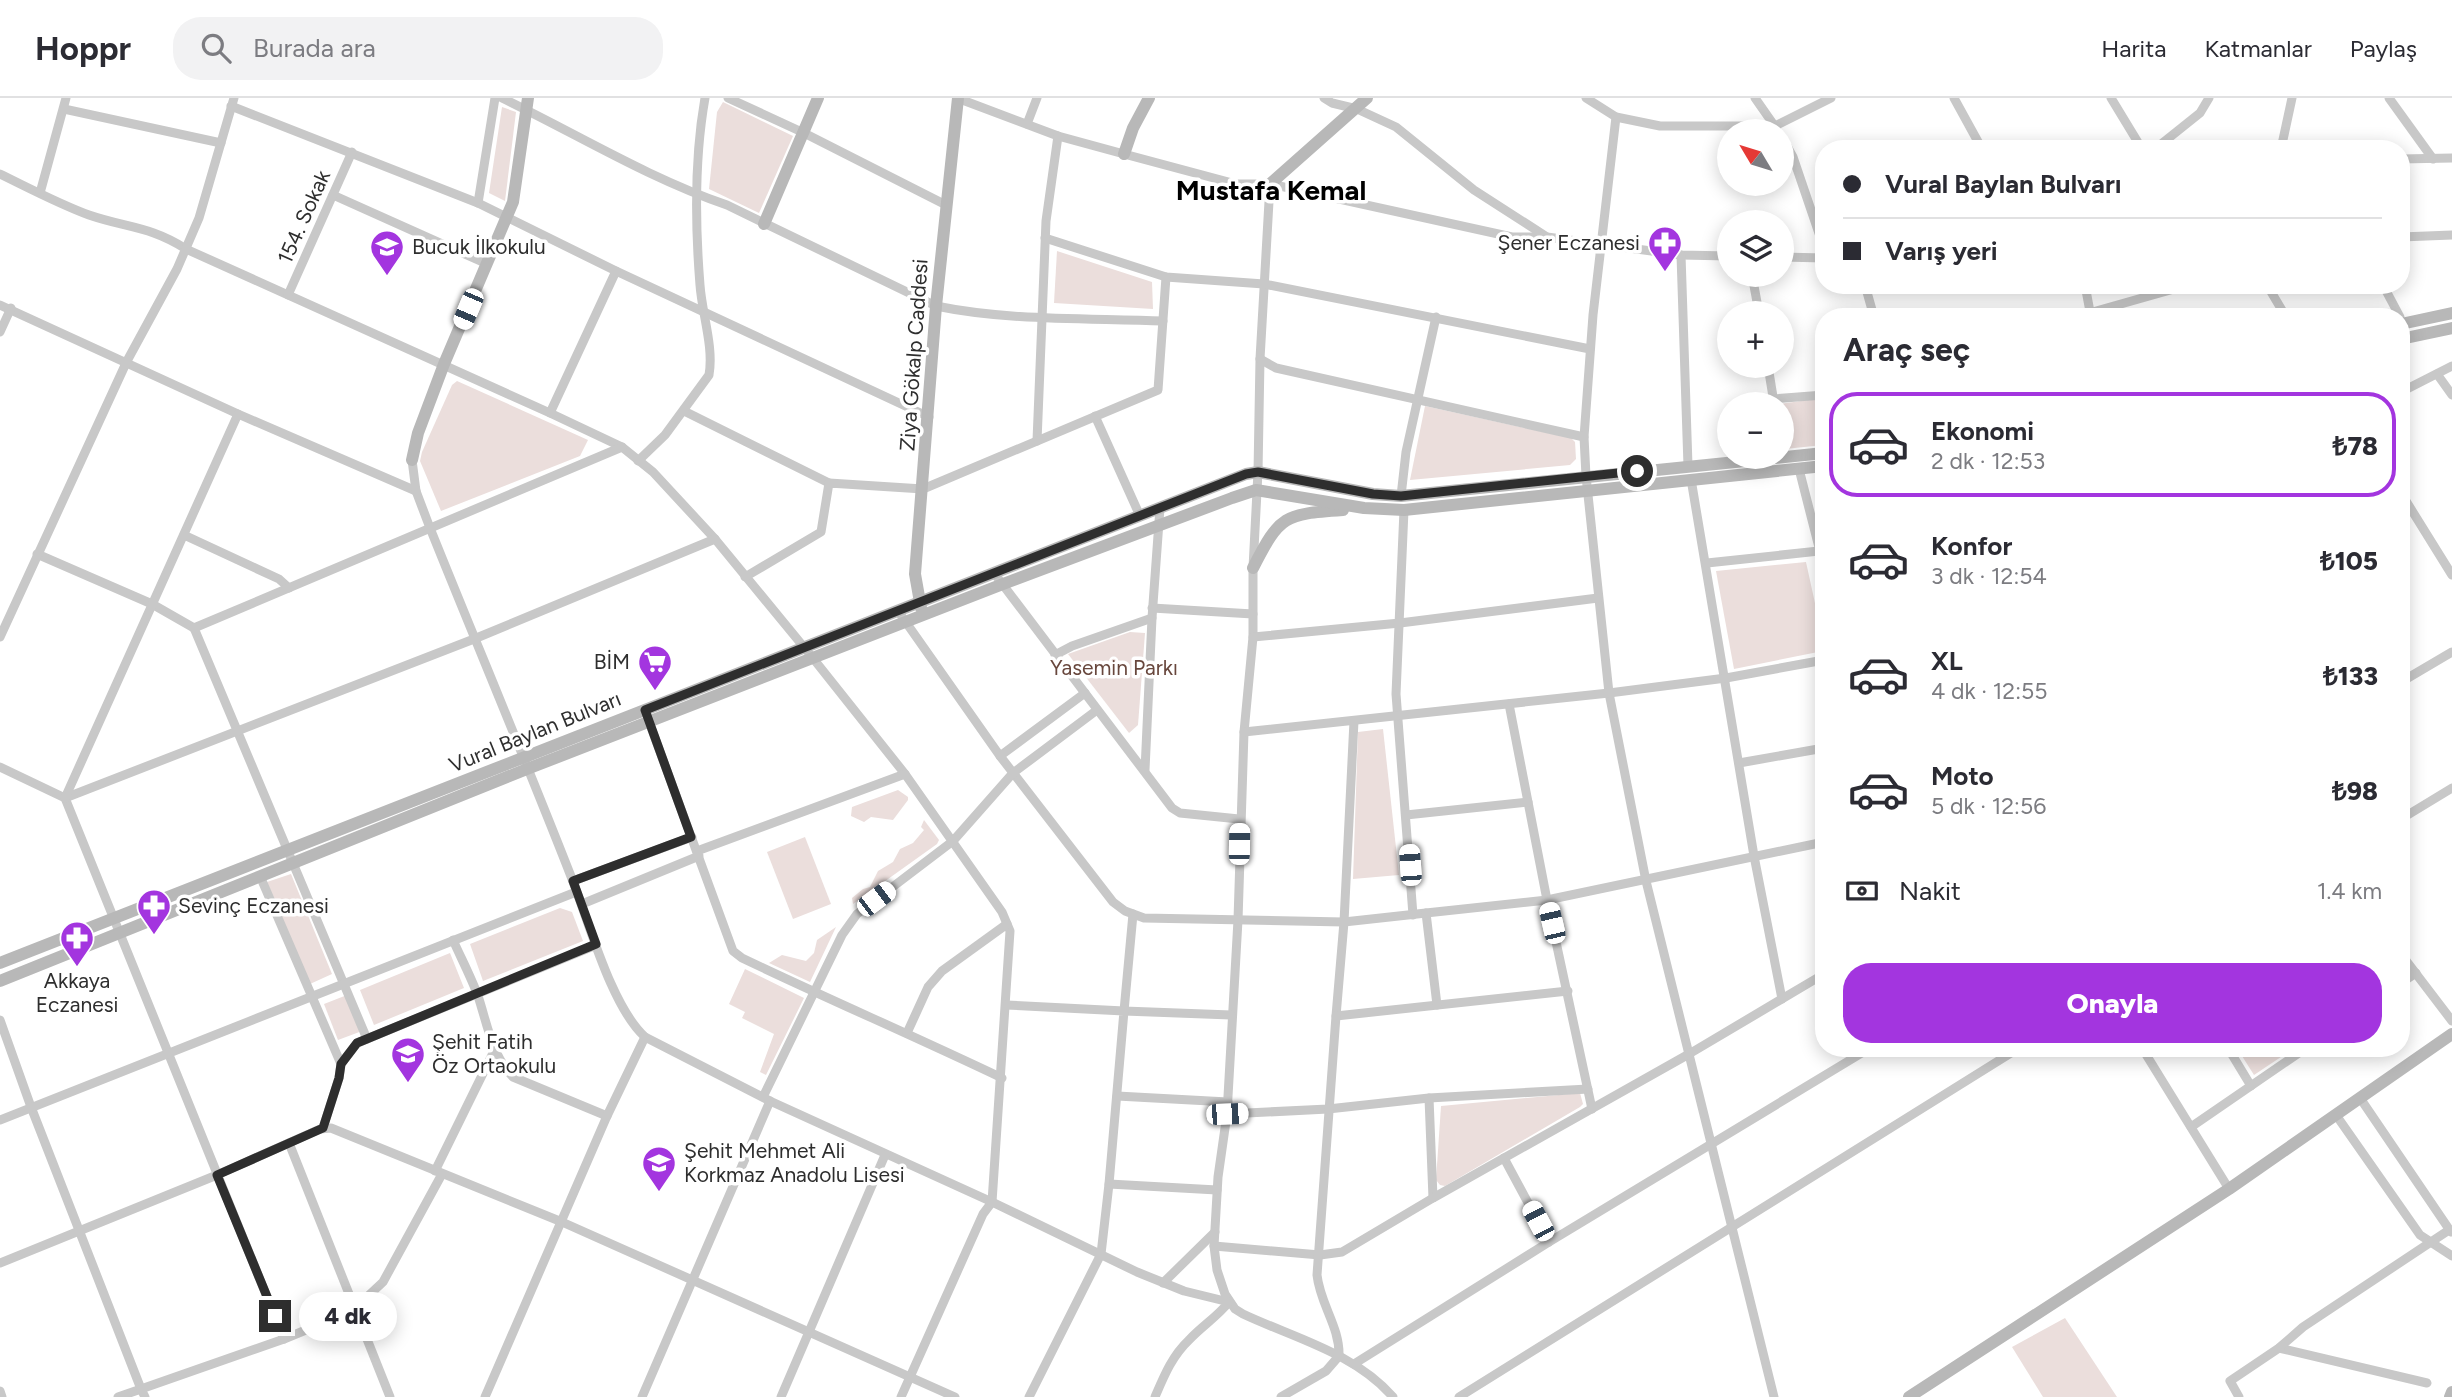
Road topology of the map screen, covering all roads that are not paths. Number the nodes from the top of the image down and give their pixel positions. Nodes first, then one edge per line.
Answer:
1 (66, 98) edge
2 (495, 98) edge
3 (502, 98) edge
4 (705, 98) edge
5 (728, 98) edge
6 (818, 98) edge
7 (958, 98) edge
8 (1037, 98) edge
9 (1149, 98) edge
10 (1324, 98) edge
11 (1367, 98) edge
12 (1586, 98) edge
13 (1755, 98) edge
14 (1831, 98) edge
15 (1954, 98) edge
16 (2111, 98) edge
17 (2209, 98) edge
18 (2292, 98) edge
19 (2389, 98) edge
20 (233, 102) edge
21 (527, 104) edge
22 (64, 109) junction
23 (1357, 109) junction
24 (1616, 117) junction
25 (1770, 119) edge
26 (1794, 119) edge
27 (1027, 124) junction
28 (1717, 127) edge
29 (804, 133) junction
30 (1058, 136) junction
31 (1977, 140) edge
32 (2137, 140) edge
33 (2168, 140) edge
34 (2283, 140) edge
35 (221, 143) junction
36 (352, 152) junction
37 (1124, 154) junction
38 (2452, 158) edge
39 (2410, 159) edge
40 (2433, 159) junction
41 (1794, 160) edge
42 (0, 174) edge
43 (1270, 184) junction
44 (40, 193) junction
45 (695, 194) junction
46 (333, 195) junction
47 (478, 203) junction
48 (946, 205) junction
49 (507, 218) junction
50 (1815, 222) edge
51 (764, 224) junction
52 (2452, 235) edge
53 (1547, 237) junction
54 (2410, 237) edge
55 (1045, 238) junction
56 (1601, 245) junction
57 (186, 249) junction
58 (1681, 255) junction
59 (1717, 256) edge
60 (1794, 257) edge
61 (1815, 258) edge
62 (487, 264) junction
63 (616, 271) junction
64 (1166, 277) junction
65 (1264, 284) junction
66 (2159, 294) edge
67 (288, 295) junction
68 (0, 305) edge
69 (936, 306) junction
70 (11, 308) junction
71 (2113, 308) edge
72 (702, 309) junction
73 (2452, 313) edge
74 (1041, 316) junction
75 (1436, 317) junction
76 (2410, 320) edge
77 (1163, 321) junction
78 (2452, 328) edge
79 (0, 332) edge
80 (2410, 337) edge
81 (1591, 349) junction
82 (1260, 359) junction
83 (127, 361) junction
84 (444, 364) junction
85 (2452, 366) edge
86 (2437, 374) junction
87 (2410, 388) edge
88 (2452, 395) edge
89 (1815, 396) edge
90 (1794, 399) edge
91 (1418, 400) junction
92 (684, 411) junction
93 (550, 413) junction
94 (238, 414) junction
95 (1096, 416) junction
96 (929, 418) junction
97 (1584, 437) junction
98 (1037, 441) junction
99 (622, 447) junction
100 (1794, 453) edge
101 (1815, 453) edge
102 (412, 460) joint
103 (638, 461) junction
104 (1717, 467) edge
105 (1815, 467) edge
106 (1799, 469) junction
107 (1258, 472) junction
108 (1690, 473) junction
109 (1586, 476) junction
110 (829, 483) junction
111 (923, 489) junction
112 (1256, 490) junction
113 (1587, 490) junction
114 (416, 491) junction
115 (1401, 496) junction
116 (2410, 507) edge
117 (1160, 508) junction
118 (1364, 508) junction
119 (1404, 510) junction
120 (1140, 516) junction
121 (1159, 526) junction
122 (429, 528) junction
123 (184, 535) junction
124 (1815, 535) edge
125 (715, 539) junction
126 (1815, 551) edge
127 (37, 554) junction
128 (1707, 563) junction
129 (1253, 569) junction
130 (994, 573) junction
131 (2452, 575) edge
132 (745, 577) junction
133 (1003, 584) junction
134 (289, 588) junction
135 (1598, 598) junction
136 (920, 602) junction
137 (152, 604) junction
138 (898, 611) junction
139 (1152, 613) junction
140 (1253, 614) junction
141 (923, 615) junction
142 (906, 622) junction
143 (1400, 623) junction
144 (194, 628) junction
145 (0, 637) edge
146 (1253, 637) junction
147 (474, 639) junction
148 (808, 652) junction
149 (2452, 652) edge
150 (1055, 654) junction
151 (1815, 662) edge
152 (2410, 673) edge
153 (1726, 678) junction
154 (1085, 693) junction
155 (1609, 693) junction
156 (1510, 704) junction
157 (1097, 710) junction
158 (647, 716) junction
159 (1398, 717) junction
160 (1354, 722) junction
161 (237, 732) junction
162 (1244, 732) junction
163 (1815, 750) edge
164 (1000, 756) junction
165 (525, 763) junction
166 (1739, 763) junction
167 (0, 767) edge
168 (1145, 770) junction
169 (1013, 773) junction
170 (905, 775) junction
171 (2452, 788) edge
172 (65, 798) junction
173 (1528, 802) junction
174 (2410, 814) edge
175 (1406, 815) junction
176 (1239, 819) junction
177 (691, 837) junction
178 (953, 841) junction
179 (1815, 844) edge
180 (698, 853) junction
181 (1754, 856) junction
182 (290, 857) junction
183 (260, 876) junction
184 (573, 881) junction
185 (1646, 881) junction
186 (576, 891) junction
187 (1547, 900) junction
188 (582, 904) junction
189 (1133, 914) junction
190 (1426, 914) junction
191 (1413, 915) junction
192 (116, 918) junction
193 (1238, 920) junction
194 (1344, 922) junction
195 (1007, 924) junction
196 (121, 932) junction
197 (453, 940) junction
198 (596, 944) junction
199 (0, 963) edge
200 (2410, 965) edge
201 (2416, 973) junction
202 (2410, 977) edge
203 (1815, 979) edge
204 (0, 981) edge
205 (343, 984) junction
206 (1568, 991) junction
207 (813, 992) junction
208 (476, 993) junction
209 (311, 996) junction
210 (1782, 999) junction
211 (1006, 1005) junction
212 (1437, 1005) junction
213 (1124, 1011) junction
214 (1231, 1015) junction
215 (1336, 1016) junction
216 (0, 1020) edge
217 (2452, 1021) edge
218 (907, 1033) junction
219 (2452, 1034) edge
220 (645, 1037) junction
221 (367, 1039) junction
222 (495, 1049) junction
223 (167, 1054) junction
224 (1689, 1054) junction
225 (1855, 1057) edge
226 (2004, 1057) edge
227 (2148, 1057) edge
228 (2233, 1057) edge
229 (2293, 1057) edge
230 (341, 1064) junction
231 (1002, 1078) junction
232 (2251, 1086) junction
233 (1588, 1089) junction
234 (1117, 1097) junction
235 (1429, 1098) junction
236 (2360, 1098) junction
237 (767, 1099) junction
238 (1227, 1102) junction
239 (31, 1107) junction
240 (1592, 1109) junction
241 (1328, 1110) junction
242 (1227, 1114) junction
243 (2336, 1115) junction
244 (607, 1116) junction
245 (0, 1120) edge
246 (2191, 1127) junction
247 (323, 1128) junction
248 (289, 1143) junction
249 (1711, 1143) junction
250 (885, 1154) junction
251 (1504, 1158) junction
252 (438, 1173) junction
253 (217, 1175) junction
254 (1109, 1184) junction
255 (2229, 1188) junction
256 (1217, 1190) junction
257 (1433, 1198) junction
258 (992, 1202) junction
259 (562, 1222) junction
260 (1730, 1227) junction
261 (80, 1229) junction
262 (1215, 1232) junction
263 (2451, 1232) edge
264 (1549, 1242) junction
265 (2430, 1242) junction
266 (1214, 1246) junction
267 (1101, 1254) junction
268 (1320, 1255) junction
269 (2452, 1256) edge
270 (0, 1263) edge
271 (693, 1281) junction
272 (1163, 1283) junction
273 (1229, 1302) junction
274 (355, 1309) junction
275 (809, 1334) junction
276 (284, 1339) junction
277 (2279, 1348) junction
278 (1339, 1356) junction
279 (1354, 1364) junction
280 (910, 1376) junction
281 (2427, 1383) dead end
282 (0, 1391) edge
283 (143, 1393) edge
284 (2, 1397) edge
285 (118, 1397) edge
286 (390, 1397) edge
287 (485, 1397) edge
288 (642, 1397) edge
289 (781, 1397) edge
290 (901, 1397) edge
291 (955, 1397) edge
292 (1029, 1397) edge
293 (1155, 1397) edge
294 (1281, 1397) edge
295 (1393, 1397) edge
296 (1458, 1397) edge
297 (1774, 1397) edge
298 (1909, 1397) edge
299 (2239, 1397) edge

1 - 22 street
2 - 47 street
3 - 21 street
4 - 45 street
5 - 29 street
6 - 29 main road
7 - 27 street
7 - 48 main road, Ziya Gökalp Caddesi
8 - 27 street
9 - 37 main road
10 - 23 street
11 - 23 main road
12 - 24 street
13 - 25 street
14 - 26 street
15 - 31 street
16 - 32 street
17 - 33 street
18 - 34 street
19 - 40 street
20 - 35 street
20 - 36 street
21 - 45 street
21 - 49 main road
22 - 35 street
22 - 44 street
23 - 43 main road
23 - 53 street
24 - 28 street
24 - 56 street
27 - 30 street
29 - 48 street
29 - 51 main road
30 - 37 street
30 - 55 street
35 - 57 street
36 - 46 street, 154. Sokak
36 - 47 street
37 - 43 street
38 - 40 street
39 - 40 street
41 - 50 street
42 - 44 street
43 - 53 street
43 - 65 street
44 - 57 street
45 - 51 street
45 - 72 street
46 - 62 street
46 - 67 street, 154. Sokak
47 - 49 street
48 - 69 main road, Ziya Gökalp Caddesi
49 - 62 main road
49 - 63 street
51 - 69 street
52 - 54 street
53 - 56 street
55 - 64 street
55 - 74 street
56 - 58 street
56 - 81 street
57 - 67 street
57 - 83 street
58 - 59 street
58 - 108 street
60 - 61 street
62 - 84 main road
63 - 72 street
63 - 93 street
64 - 65 street
64 - 77 street
65 - 75 street
65 - 82 street
66 - 71 street
67 - 84 street
68 - 70 street
69 - 74 street
69 - 96 main road, Ziya Gökalp Caddesi
70 - 79 street
70 - 83 street
72 - 92 street
72 - 96 street
73 - 76 main road
74 - 77 street
74 - 98 street
75 - 81 street
75 - 91 street
77 - 95 street
78 - 80 main road
81 - 97 street
82 - 91 street
82 - 107 street
83 - 94 street
83 - 127 street
84 - 93 street
84 - 102 main road
85 - 86 street
86 - 87 street
86 - 88 street
89 - 90 street
91 - 97 street
91 - 115 street
92 - 103 street
92 - 110 street
93 - 99 street
94 - 114 street
94 - 123 street
95 - 98 street
95 - 120 street
96 - 111 main road, Ziya Gökalp Caddesi
97 - 109 street
98 - 111 street
99 - 103 street
99 - 122 street
100 - 101 main road, Vural Baylan Bulvarı
102 - 114 street
103 - 125 street
104 - 108 main road, Vural Baylan Bulvarı
105 - 106 main road, Vural Baylan Bulvarı
106 - 108 main road, Vural Baylan Bulvarı
106 - 124 street
107 - 112 street
107 - 115 main road, Vural Baylan Bulvarı
107 - 117 main road, Vural Baylan Bulvarı
108 - 109 main road, Vural Baylan Bulvarı
108 - 113 main road, Vural Baylan Bulvarı
108 - 128 street
109 - 113 street
109 - 115 main road, Vural Baylan Bulvarı
110 - 111 street
110 - 132 street
111 - 136 main road, Ziya Gökalp Caddesi
112 - 118 main road, Vural Baylan Bulvarı
112 - 121 main road, Vural Baylan Bulvarı
112 - 129 street
113 - 119 main road, Vural Baylan Bulvarı
113 - 135 street
114 - 122 street
116 - 131 street
117 - 120 main road, Vural Baylan Bulvarı
117 - 121 street
118 - 119 main road, Vural Baylan Bulvarı
118 - 129 main road
119 - 143 street
120 - 130 main road, Vural Baylan Bulvarı
121 - 133 main road, Vural Baylan Bulvarı
121 - 139 street
122 - 134 street
122 - 147 street
123 - 134 street
123 - 137 street
125 - 132 street
125 - 147 street
126 - 128 street
127 - 137 street
127 - 145 street
128 - 153 street
129 - 140 street
130 - 133 street
130 - 136 main road, Vural Baylan Bulvarı
132 - 148 street
133 - 141 main road, Vural Baylan Bulvarı
133 - 150 street
134 - 144 street
135 - 143 street
135 - 155 street
136 - 138 main road, Vural Baylan Bulvarı
136 - 141 main road, Ziya Gökalp Caddesi
137 - 144 street
137 - 172 street
138 - 142 street
138 - 148 main road, Vural Baylan Bulvarı
139 - 140 street
139 - 150 street
139 - 168 street
140 - 146 street
141 - 142 main road, Vural Baylan Bulvarı
142 - 148 main road, Vural Baylan Bulvarı
142 - 164 street
143 - 146 street
143 - 159 street
144 - 161 street
146 - 162 street
147 - 161 street
147 - 165 street
148 - 158 main road, Vural Baylan Bulvarı
148 - 170 street
149 - 152 street
150 - 154 street
151 - 153 street
153 - 155 street
153 - 166 street
154 - 157 street
154 - 164 street
155 - 156 street
155 - 185 street
156 - 159 street
156 - 173 street
157 - 168 street
157 - 169 street
158 - 165 main road, Vural Baylan Bulvarı
158 - 177 street
159 - 160 street
159 - 175 street
160 - 162 street
160 - 194 street
161 - 172 street
161 - 182 street
162 - 176 street
163 - 166 street
164 - 169 street
165 - 182 main road, Vural Baylan Bulvarı
165 - 184 street
166 - 181 street
167 - 172 street
168 - 176 street
169 - 178 street
169 - 189 street
170 - 178 street
170 - 180 street
171 - 174 street
172 - 192 street
173 - 175 street
173 - 187 street
175 - 191 street
176 - 193 street
177 - 180 street
177 - 184 street
178 - 195 street
178 - 207 street
179 - 181 street
180 - 188 street
180 - 207 street
181 - 185 street
181 - 210 street
182 - 183 main road, Vural Baylan Bulvarı
182 - 192 main road, Vural Baylan Bulvarı
182 - 205 street
183 - 196 main road, Vural Baylan Bulvarı
183 - 209 street
184 - 186 street
185 - 187 street
185 - 224 street
186 - 188 street
186 - 197 street
187 - 190 street
187 - 206 street
188 - 198 street
189 - 193 street
189 - 213 street
190 - 191 street
190 - 212 street
191 - 194 street
192 - 196 street
192 - 199 main road, Vural Baylan Bulvarı
193 - 194 street
193 - 214 street
194 - 215 street
195 - 211 street
195 - 218 street
196 - 204 main road, Vural Baylan Bulvarı
196 - 223 street
197 - 205 street
197 - 208 street
198 - 208 street
198 - 220 street
200 - 201 street
201 - 202 street
201 - 217 street
203 - 210 street
205 - 209 street
205 - 221 street
206 - 212 street
206 - 233 street
207 - 218 street
207 - 237 street
208 - 221 street
208 - 222 street
209 - 223 street
209 - 230 street
210 - 224 street
211 - 213 street
211 - 231 street
212 - 215 street
213 - 214 street
213 - 234 street
214 - 238 street
215 - 241 street
216 - 239 street
218 - 231 street
219 - 236 main road
220 - 237 street
220 - 244 street
221 - 230 street
222 - 244 street
222 - 252 street
223 - 239 street
223 - 253 street
224 - 240 street
224 - 249 street
225 - 249 street
226 - 260 street
227 - 246 street
228 - 232 street
229 - 232 street
230 - 247 street
231 - 258 street
232 - 246 street
233 - 235 street
233 - 240 street
234 - 238 street
234 - 254 street
235 - 241 street
235 - 257 street
236 - 243 main road
236 - 263 street
237 - 250 street
237 - 271 street
238 - 242 street
239 - 245 street
239 - 261 street
240 - 251 street
241 - 242 street
241 - 268 street
242 - 256 street
243 - 255 main road
243 - 265 street
244 - 259 street
246 - 255 street
247 - 248 street
247 - 252 street
248 - 253 street
248 - 274 street
249 - 260 street
249 - 264 street
250 - 258 street
250 - 275 street
251 - 257 street
251 - 264 street
252 - 259 street
252 - 274 street
253 - 261 street
253 - 276 street
254 - 256 street
254 - 267 street
255 - 298 main road
256 - 262 street
257 - 268 street
258 - 267 street
258 - 280 street
259 - 271 street
259 - 287 street
260 - 296 street
260 - 297 street
261 - 270 street
261 - 283 street
262 - 266 street
262 - 272 street
263 - 265 street
264 - 279 street
265 - 269 street
265 - 277 street
266 - 268 street
266 - 273 street
267 - 272 street
267 - 292 street
268 - 278 street
271 - 275 street
271 - 288 street
272 - 273 street
273 - 278 street
273 - 293 street
274 - 276 street
274 - 286 street
275 - 280 street
275 - 289 street
276 - 283 street
277 - 281 street
277 - 299 street
278 - 279 street
278 - 294 street
279 - 295 street
280 - 290 street
280 - 291 street
282 - 284 street
283 - 285 street

